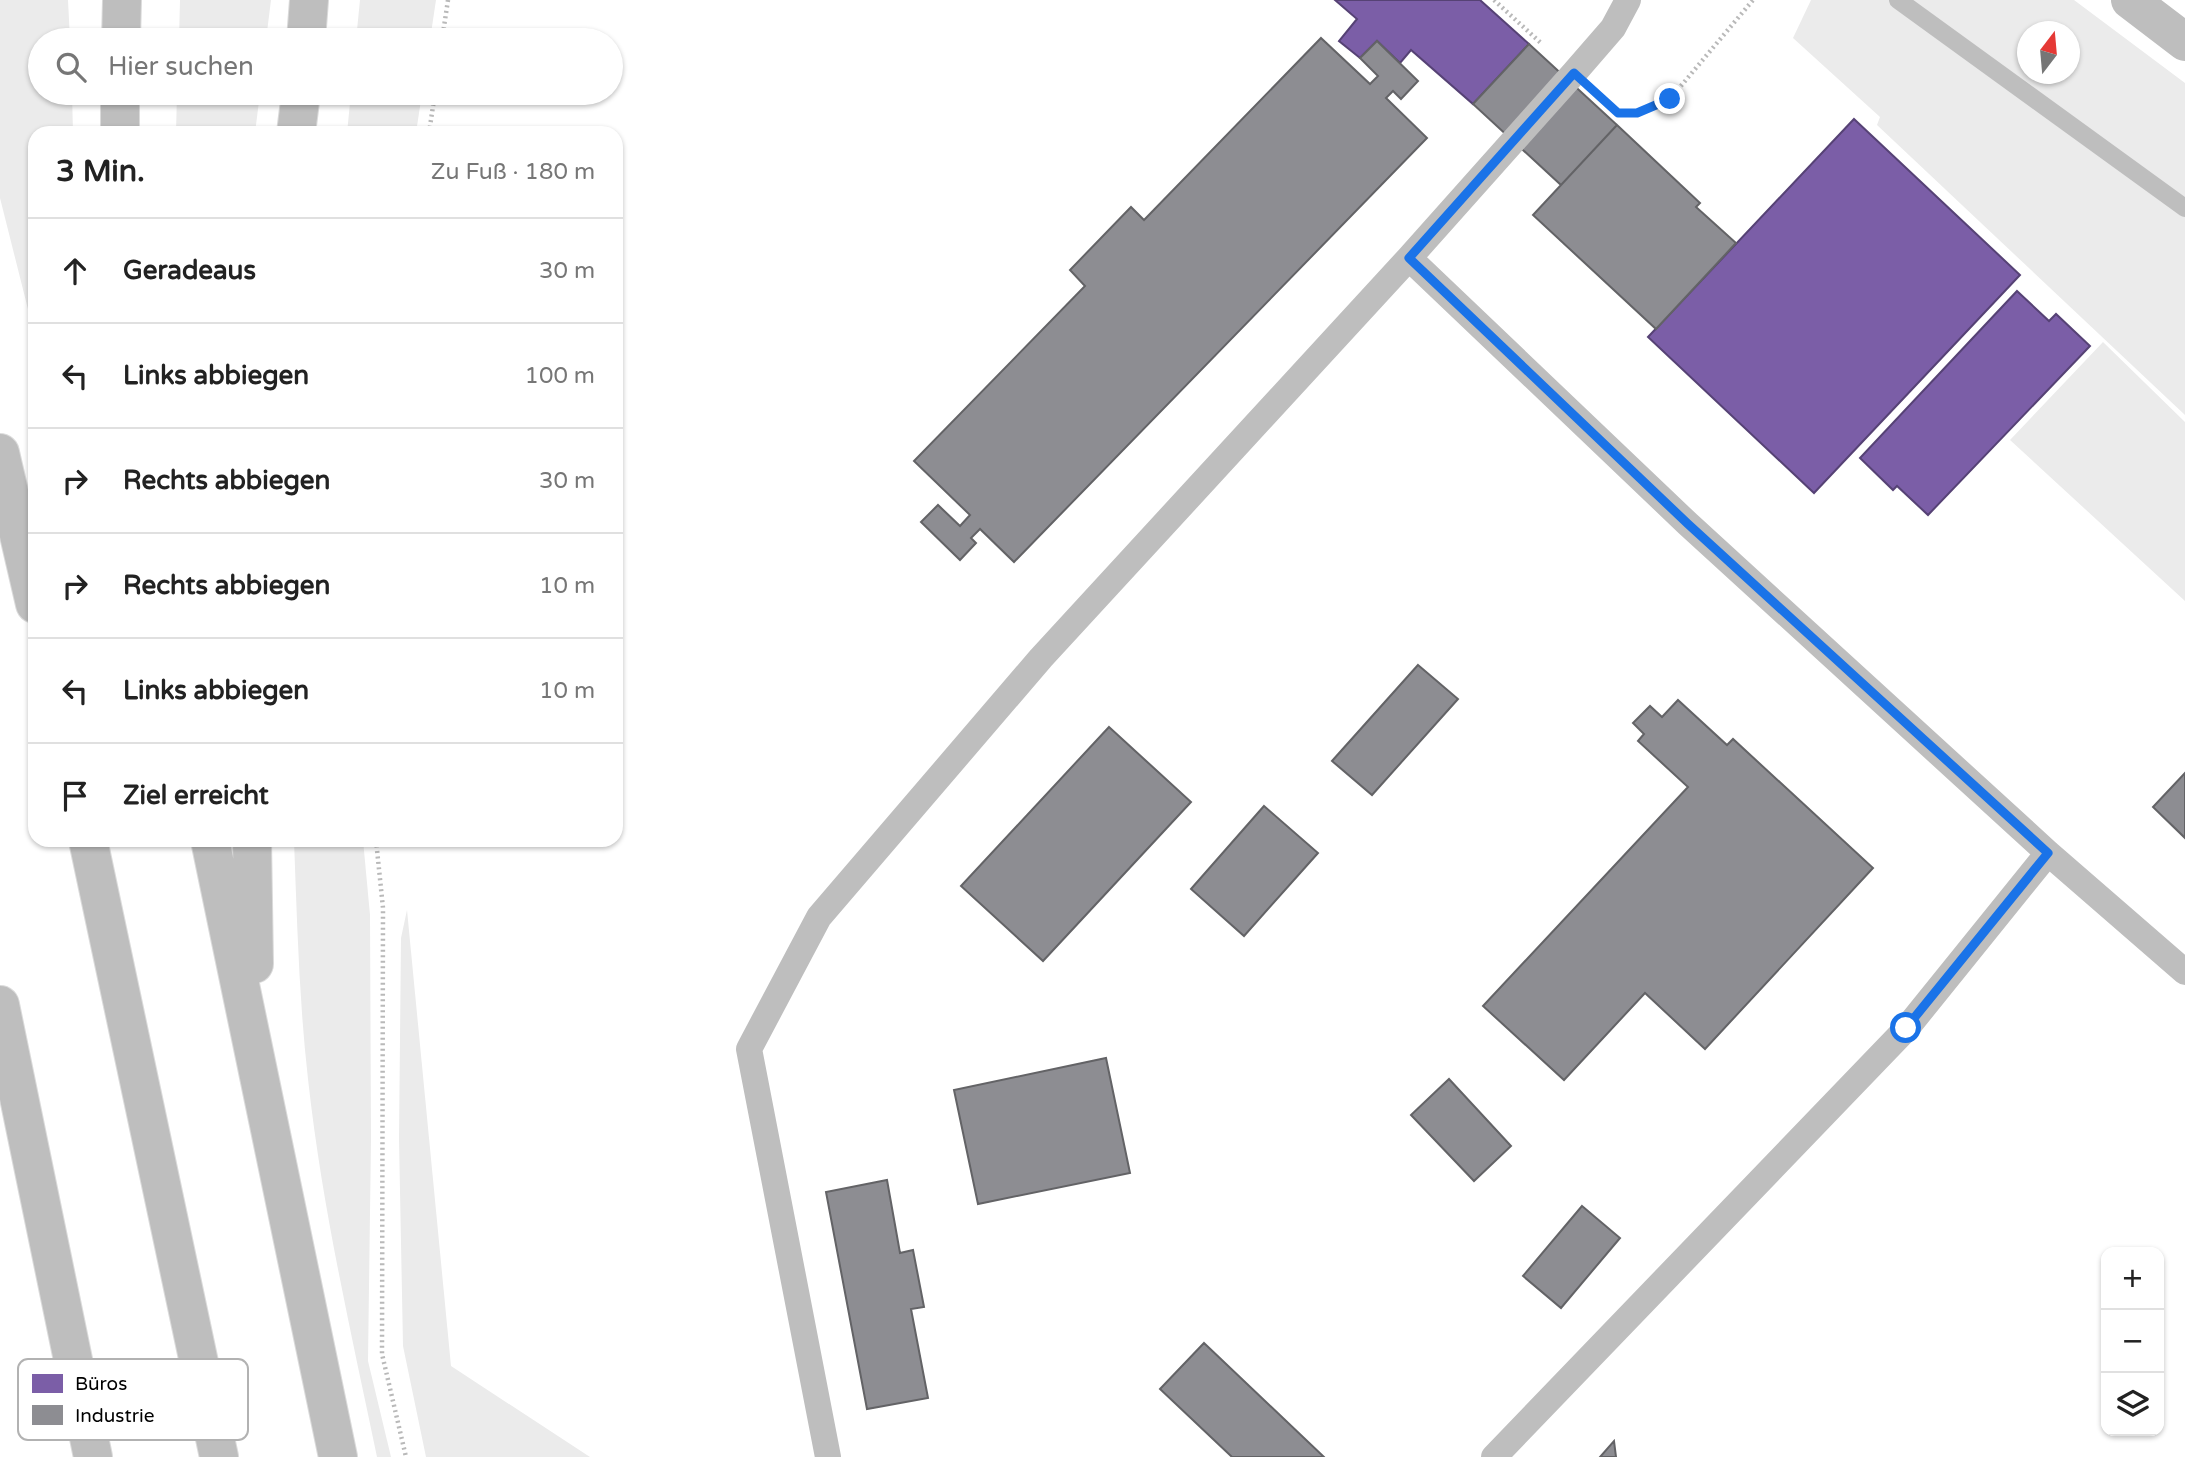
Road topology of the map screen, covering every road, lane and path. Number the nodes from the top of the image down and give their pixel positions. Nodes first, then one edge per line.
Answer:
1 (122, 0) edge
2 (309, 0) edge
3 (449, 0) edge
4 (1494, 0) edge
5 (1628, 0) edge
6 (1753, 0) edge
7 (2130, 0) edge
8 (121, 28) edge
9 (307, 28) edge
10 (444, 28) edge
11 (2185, 42) edge
12 (1574, 73) junction
13 (300, 105) edge
14 (433, 105) edge
15 (297, 126) edge
16 (430, 126) edge
17 (1409, 258) junction
18 (0, 453) edge
19 (28, 574) edge
20 (90, 847) edge
21 (112, 847) edge
22 (211, 847) edge
23 (251, 847) edge
24 (377, 847) edge
25 (2048, 853) junction
26 (112, 947) junction
27 (2185, 971) edge
28 (0, 1005) edge
29 (255, 1054) junction
30 (73, 1359) edge
31 (198, 1359) edge
32 (338, 1457) edge
33 (406, 1457) edge
34 (828, 1457) edge
35 (1494, 1457) edge

1 - 8 main road
2 - 9 main road
3 - 10 path
4 - 12 path
5 - 12 lane
6 - 12 path
7 - 11 main road
12 - 17 lane
13 - 15 main road
14 - 16 path
17 - 25 lane
17 - 34 lane
18 - 19 main road
20 - 26 main road
21 - 26 main road
22 - 29 main road
23 - 29 main road
24 - 33 path
25 - 27 lane
25 - 35 lane
26 - 31 main road
28 - 30 main road
29 - 32 main road

